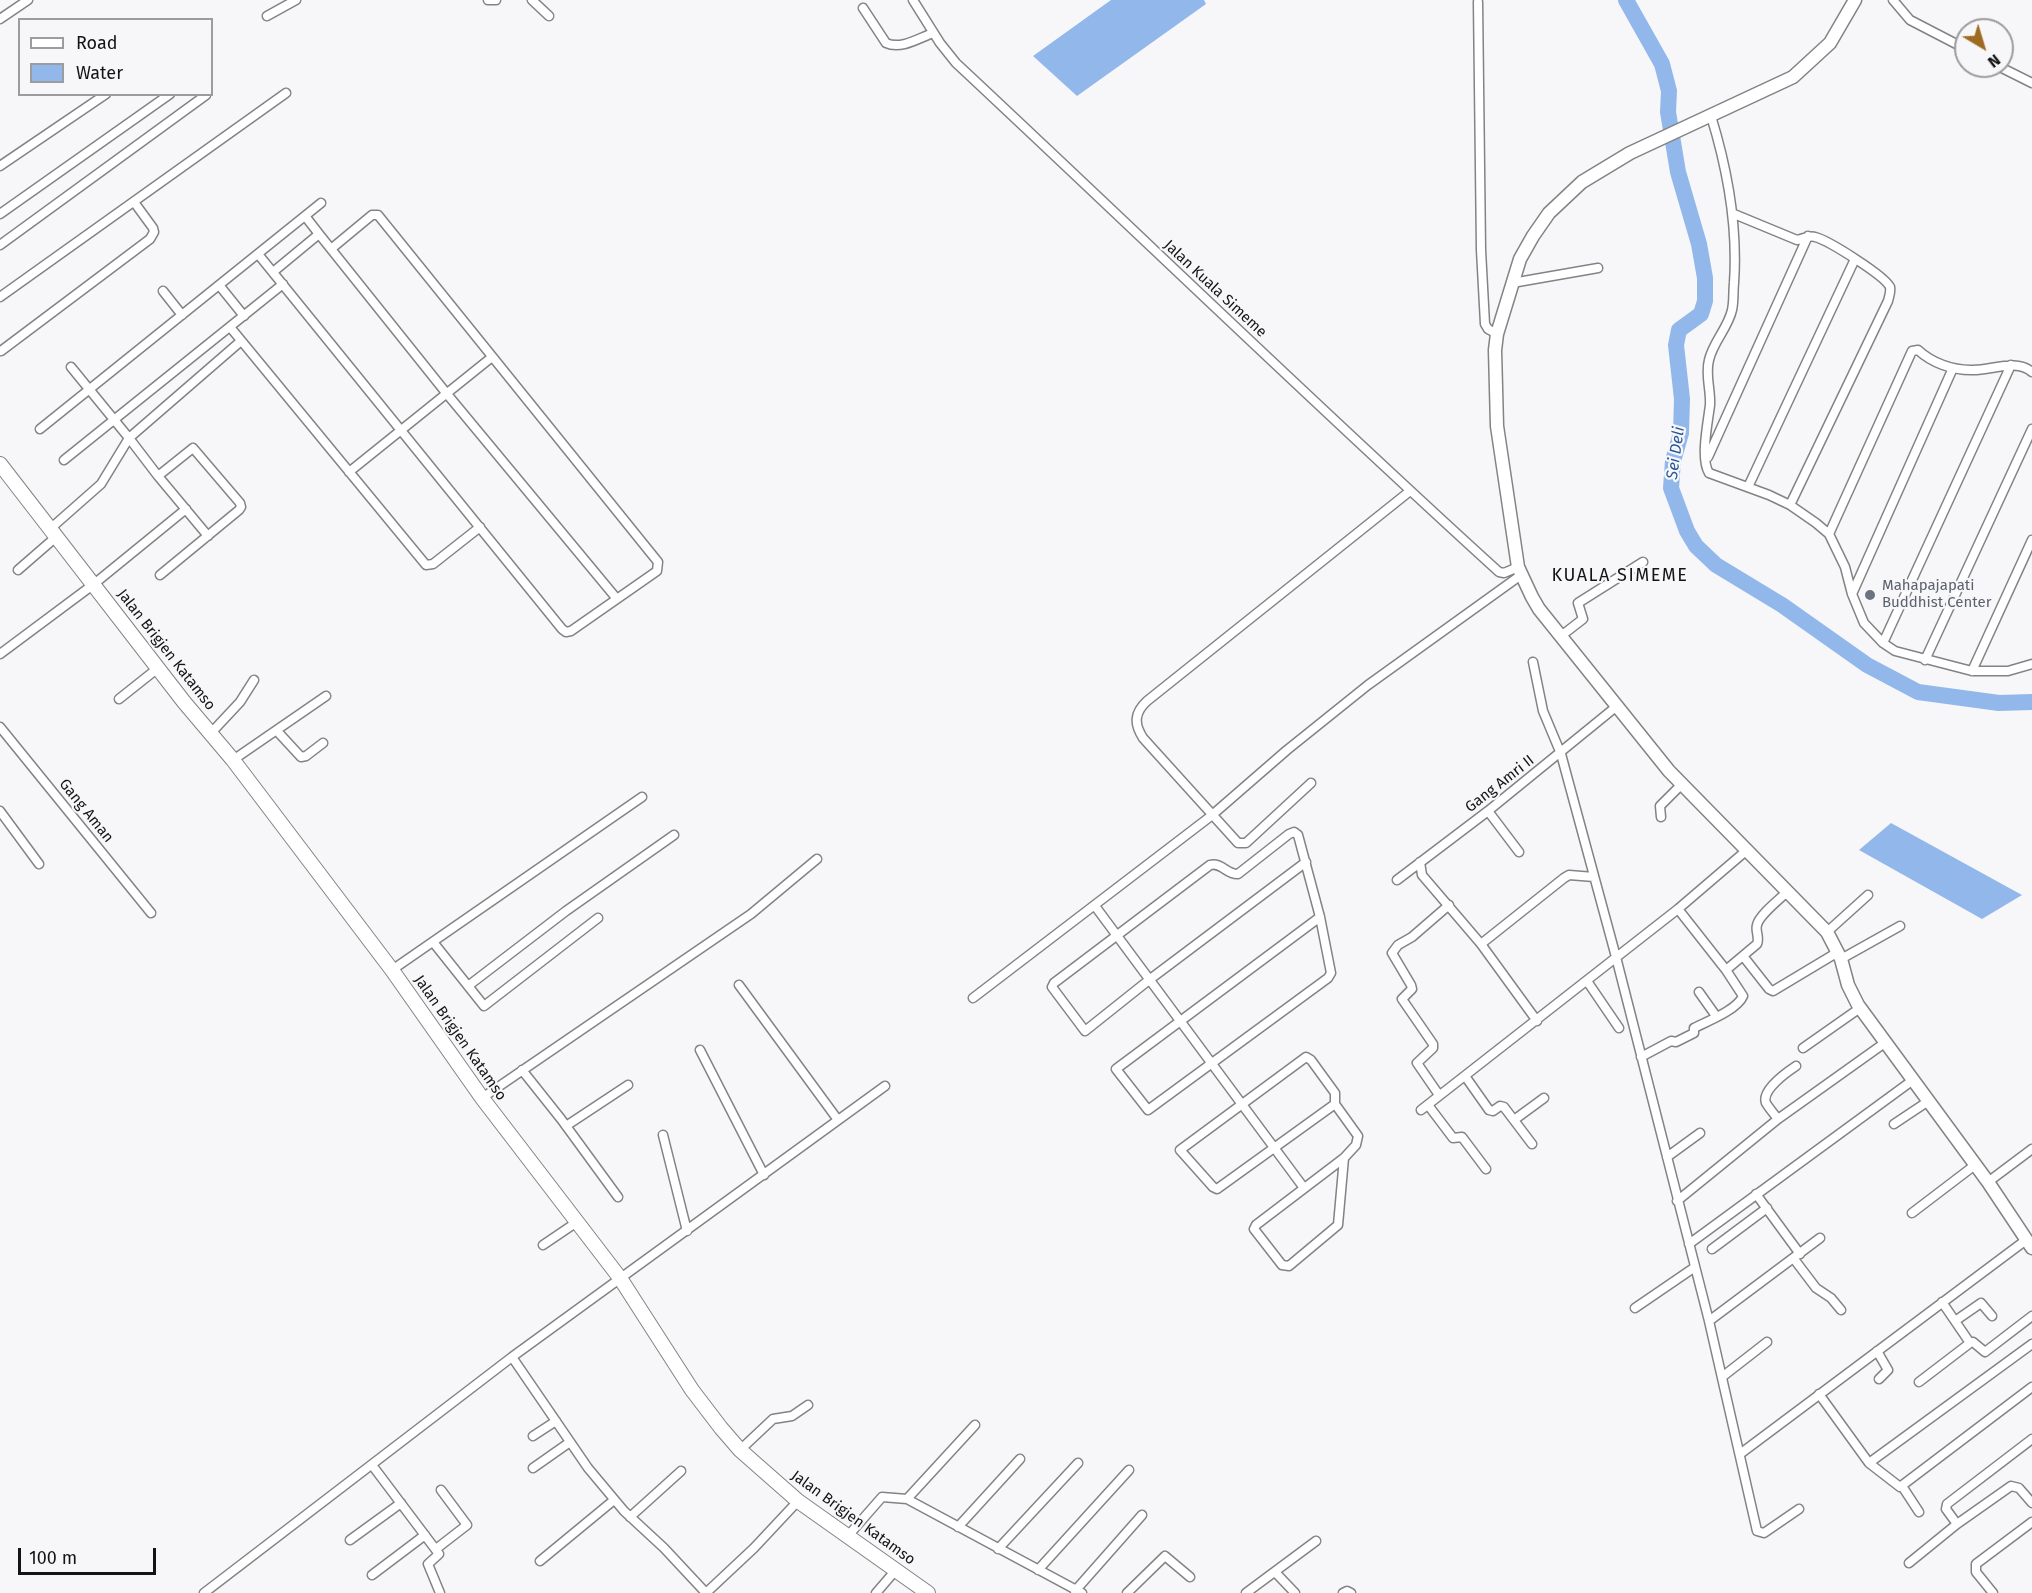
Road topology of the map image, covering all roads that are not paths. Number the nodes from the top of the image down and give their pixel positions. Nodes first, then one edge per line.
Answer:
1 (28, 0) edge
2 (488, 0) edge
3 (496, 0) edge
4 (532, 0) edge
5 (913, 0) edge
6 (1856, 0) edge
7 (1893, 0) edge
8 (290, 1) edge
9 (1478, 2) dead end
10 (863, 8) dead end
11 (267, 16) dead end
12 (549, 16) dead end
13 (0, 19) edge
14 (933, 33) junction
15 (1954, 43) edge
16 (2014, 74) edge
17 (2032, 83) edge
18 (286, 93) dead end
19 (103, 96) edge
20 (167, 96) edge
21 (205, 96) edge
22 (1706, 118) junction
23 (0, 166) edge
24 (134, 202) junction
25 (321, 203) dead end
26 (0, 214) edge
27 (1734, 214) junction
28 (305, 216) junction
29 (319, 234) junction
30 (1808, 236) junction
31 (0, 245) edge
32 (331, 249) junction
33 (258, 254) junction
34 (1855, 259) junction
35 (1598, 268) dead end
36 (273, 272) junction
37 (1512, 283) junction
38 (219, 285) junction
39 (283, 285) junction
40 (163, 291) dead end
41 (0, 297) edge
42 (182, 315) junction
43 (244, 316) junction
44 (230, 327) junction
45 (1497, 334) junction
46 (241, 341) junction
47 (0, 351) edge
48 (492, 357) junction
49 (2011, 365) junction
50 (71, 367) dead end
51 (1953, 368) junction
52 (2032, 372) edge
53 (89, 390) junction
54 (447, 394) junction
55 (113, 420) junction
56 (40, 429) dead end
57 (2032, 429) edge
58 (401, 430) junction
59 (129, 438) junction
60 (64, 460) dead end
61 (1705, 463) junction
62 (0, 464) edge
63 (349, 472) junction
64 (158, 476) junction
65 (1748, 487) junction
66 (1410, 491) junction
67 (1790, 505) junction
68 (186, 510) junction
69 (480, 527) junction
70 (53, 533) junction
71 (1828, 534) junction
72 (208, 536) junction
73 (2032, 540) edge
74 (1643, 562) dead end
75 (18, 570) dead end
76 (1520, 571) junction
77 (160, 575) dead end
78 (94, 584) junction
79 (1852, 594) junction
80 (617, 599) junction
81 (1561, 636) junction
82 (1883, 643) junction
83 (0, 654) edge
84 (1925, 660) junction
85 (1533, 662) dead end
86 (2031, 664) edge
87 (158, 668) junction
88 (1972, 671) junction
89 (254, 680) dead end
90 (326, 696) dead end
91 (119, 699) dead end
92 (1617, 706) junction
93 (0, 727) edge
94 (277, 731) junction
95 (211, 733) junction
96 (323, 743) dead end
97 (1561, 754) junction
98 (233, 760) junction
99 (1311, 783) dead end
100 (1682, 784) junction
101 (642, 797) dead end
102 (0, 811) edge
103 (1488, 811) junction
104 (1211, 816) junction
105 (1661, 817) dead end
106 (674, 835) dead end
107 (1747, 850) junction
108 (1519, 852) dead end
109 (817, 859) dead end
110 (1306, 862) junction
111 (1420, 862) junction
112 (39, 864) dead end
113 (1594, 877) junction
114 (1397, 880) dead end
115 (1787, 892) junction
116 (1868, 896) dead end
117 (1449, 905) junction
118 (1095, 906) junction
119 (1678, 909) junction
120 (151, 913) dead end
121 (1320, 917) junction
122 (598, 918) dead end
123 (1900, 926) dead end
124 (1827, 932) junction
125 (1116, 935) junction
126 (433, 942) junction
127 (1482, 944) junction
128 (1743, 956) junction
129 (1839, 956) junction
130 (1616, 957) junction
131 (392, 970) junction
132 (1726, 970) junction
133 (1149, 980) junction
134 (1587, 981) junction
135 (739, 985) dead end
136 (468, 986) junction
137 (1699, 992) dead end
138 (973, 998) dead end
139 (1860, 1008) junction
140 (1716, 1016) junction
141 (1180, 1020) junction
142 (1537, 1021) junction
143 (1619, 1028) dead end
144 (1886, 1042) junction
145 (1803, 1048) dead end
146 (700, 1050) dead end
147 (1641, 1057) junction
148 (1212, 1062) junction
149 (1796, 1066) dead end
150 (522, 1070) junction
151 (1465, 1076) junction
152 (1913, 1080) junction
153 (628, 1085) dead end
154 (885, 1086) dead end
155 (1439, 1095) junction
156 (482, 1098) junction
157 (1544, 1098) dead end
158 (1927, 1102) junction
159 (1243, 1104) junction
160 (1335, 1104) junction
161 (1514, 1119) junction
162 (1778, 1119) junction
163 (837, 1120) junction
164 (1893, 1124) dead end
165 (566, 1126) junction
166 (1701, 1132) dead end
167 (663, 1135) dead end
168 (1532, 1144) dead end
169 (1274, 1148) junction
170 (2032, 1149) edge
171 (1667, 1157) junction
172 (1344, 1158) junction
173 (1975, 1165) junction
174 (1486, 1169) dead end
175 (764, 1174) junction
176 (1988, 1182) junction
177 (1304, 1188) junction
178 (1756, 1194) junction
179 (618, 1197) dead end
180 (1677, 1200) junction
181 (1767, 1208) junction
182 (1912, 1213) dead end
183 (577, 1222) junction
184 (687, 1231) junction
185 (1820, 1238) dead end
186 (1689, 1244) junction
187 (2029, 1244) edge
188 (543, 1245) dead end
189 (1712, 1249) dead end
190 (1797, 1257) junction
191 (1695, 1267) junction
192 (620, 1278) junction
193 (1942, 1302) junction
194 (1635, 1308) dead end
195 (1841, 1310) dead end
196 (1992, 1316) dead end
197 (2032, 1316) edge
198 (1709, 1321) junction
199 (1955, 1321) junction
200 (1767, 1342) dead end
201 (1970, 1343) junction
202 (2032, 1344) edge
203 (1877, 1351) junction
204 (512, 1357) junction
205 (1722, 1377) junction
206 (1879, 1379) dead end
207 (1919, 1382) dead end
208 (2032, 1387) edge
209 (1819, 1394) junction
210 (808, 1405) dead end
211 (556, 1421) junction
212 (975, 1425) dead end
213 (533, 1436) dead end
214 (2032, 1439) edge
215 (570, 1442) junction
216 (740, 1450) junction
217 (1740, 1454) junction
218 (1020, 1459) dead end
219 (1078, 1463) dead end
220 (1869, 1463) junction
221 (372, 1465) junction
222 (533, 1468) dead end
223 (1129, 1470) dead end
224 (681, 1471) dead end
225 (1902, 1486) junction
226 (441, 1490) dead end
227 (907, 1499) junction
228 (614, 1500) junction
229 (798, 1501) junction
230 (401, 1503) junction
231 (2032, 1503) edge
232 (1798, 1509) dead end
233 (1919, 1512) dead end
234 (1142, 1515) dead end
235 (630, 1517) junction
236 (2032, 1522) edge
237 (1957, 1524) junction
238 (958, 1527) junction
239 (425, 1535) junction
240 (847, 1538) junction
241 (350, 1540) dead end
242 (1317, 1541) dead end
243 (436, 1549) junction
244 (998, 1549) junction
245 (540, 1561) dead end
246 (1909, 1563) dead end
247 (1038, 1570) junction
248 (895, 1571) junction
249 (1275, 1572) junction
250 (372, 1575) dead end
251 (1190, 1577) dead end
252 (1078, 1592) edge
253 (204, 1593) edge
254 (440, 1593) edge
255 (706, 1593) edge
256 (876, 1593) edge
257 (928, 1593) edge
258 (1127, 1593) edge
259 (1246, 1593) edge
260 (1296, 1593) edge
261 (1343, 1593) edge
262 (1351, 1593) edge
263 (1993, 1593) edge

1 - 13 street
2 - 3 street
4 - 12 street
5 - 14 street, Jalan Kuala Simeme
6 - 22 main road
7 - 15 street
8 - 11 street
9 - 45 street
10 - 14 street
14 - 66 street, Jalan Kuala Simeme
16 - 17 street
18 - 24 street
19 - 23 street
20 - 26 street
21 - 31 street
22 - 27 street
22 - 37 main road
24 - 41 street
24 - 47 street
25 - 28 street
27 - 30 street
27 - 61 street
28 - 29 street
28 - 33 street
29 - 32 street
29 - 36 street
30 - 34 street
30 - 61 street
32 - 48 street
32 - 54 street
33 - 36 street
33 - 38 street
34 - 65 street
34 - 67 street
35 - 37 street
36 - 39 street
37 - 45 main road
38 - 42 street
38 - 43 street
39 - 43 street
39 - 58 street
40 - 42 street
42 - 53 street
43 - 44 street
44 - 46 street
44 - 55 street
45 - 76 main road
46 - 59 street
46 - 63 street
48 - 54 street
48 - 80 street
49 - 51 street
49 - 52 street
49 - 82 street
50 - 53 street
51 - 71 street
51 - 79 street
53 - 55 street
53 - 56 street
54 - 58 street
54 - 80 street
55 - 59 street
55 - 60 street
57 - 84 street
58 - 63 street
58 - 69 street
59 - 64 street
59 - 70 street
61 - 65 street
62 - 70 main road, Jalan Brigjen Katamso
63 - 69 street
64 - 68 street
64 - 72 street
65 - 67 street
66 - 76 street, Jalan Kuala Simeme
66 - 104 street
67 - 71 street
68 - 72 street
68 - 78 street
69 - 80 street
70 - 75 street
70 - 78 main road, Jalan Brigjen Katamso
71 - 79 street
72 - 77 street
73 - 88 street
74 - 81 street
76 - 81 main road
76 - 104 street
78 - 83 street
78 - 87 main road, Jalan Brigjen Katamso
79 - 82 street
81 - 92 main road
82 - 84 street
84 - 88 street
85 - 97 street
86 - 88 street
87 - 91 street
87 - 95 main road, Jalan Brigjen Katamso
89 - 95 street
90 - 94 street
92 - 97 street, Gang Amri II
92 - 100 main road
93 - 120 street, Gang Aman
94 - 96 street
94 - 98 street
95 - 98 main road, Jalan Brigjen Katamso
97 - 103 street, Gang Amri II
97 - 113 street
98 - 131 main road, Jalan Brigjen Katamso
99 - 104 street
100 - 105 street
100 - 107 main road
101 - 126 street
102 - 112 street
103 - 108 street
103 - 111 street, Gang Amri II
104 - 118 street
106 - 136 street
107 - 115 main road
107 - 119 street
109 - 150 street
110 - 121 street
110 - 125 street
110 - 133 street
111 - 114 street, Gang Amri II
111 - 117 street
113 - 127 street
113 - 130 street
115 - 124 main road
115 - 128 street
116 - 124 street
117 - 127 street
117 - 155 street
118 - 125 street
118 - 138 street
119 - 130 street
119 - 132 street
121 - 141 street
121 - 148 street
122 - 136 street
123 - 129 street
124 - 129 main road
125 - 133 street
125 - 133 street
126 - 131 street
126 - 136 street
127 - 142 street
128 - 129 street
128 - 132 street
129 - 139 main road
130 - 134 street
130 - 147 street
131 - 156 main road, Jalan Brigjen Katamso
132 - 140 street
133 - 141 street
134 - 142 street
134 - 143 street
135 - 163 street
137 - 140 street
139 - 144 main road
139 - 145 street
140 - 147 street
141 - 148 street
141 - 148 street
142 - 151 street
144 - 152 main road
144 - 162 street
146 - 175 street
147 - 171 street
148 - 159 street
149 - 162 street
150 - 156 street
150 - 165 street
151 - 155 street
151 - 161 street
152 - 158 main road
152 - 178 street
153 - 165 street
154 - 163 street
155 - 174 street
156 - 183 main road, Jalan Brigjen Katamso
157 - 161 street
158 - 164 street
158 - 173 main road
159 - 160 street
159 - 169 street
159 - 169 street
160 - 169 street
160 - 172 street
161 - 168 street
162 - 180 street
163 - 175 street
165 - 179 street
166 - 171 street
167 - 184 street
169 - 177 street
170 - 176 street
171 - 180 street
172 - 177 street
172 - 177 street
173 - 176 main road
173 - 182 street
175 - 184 street
176 - 187 main road
178 - 181 street
178 - 186 street
180 - 186 street
181 - 189 street
181 - 190 street
183 - 188 street
183 - 192 main road, Jalan Brigjen Katamso
184 - 192 street
185 - 190 street
186 - 191 street
187 - 193 street
190 - 195 street
190 - 198 street
191 - 194 street
191 - 198 street
192 - 204 street
192 - 216 main road, Jalan Brigjen Katamso
193 - 199 street
193 - 203 street
196 - 199 street
197 - 201 street
198 - 205 street
199 - 201 street
200 - 205 street
201 - 207 street
202 - 220 street
203 - 206 street
203 - 209 street
204 - 211 street
204 - 221 street
205 - 217 street
208 - 225 street
209 - 217 street
209 - 220 street
210 - 216 street
211 - 213 street
211 - 215 street
212 - 227 street
214 - 237 street
215 - 222 street
215 - 228 street
216 - 229 main road, Jalan Brigjen Katamso
217 - 232 street
218 - 238 street
219 - 244 street
220 - 225 street
221 - 230 street
221 - 253 street
223 - 247 street
224 - 235 street
225 - 233 street
226 - 243 street
227 - 238 street
227 - 240 street
228 - 235 street
228 - 245 street
229 - 240 main road, Jalan Brigjen Katamso
229 - 255 street
230 - 239 street
230 - 241 street
231 - 237 street
234 - 252 street
235 - 255 street
236 - 263 street
237 - 246 street
238 - 244 street
239 - 243 street
239 - 250 street
240 - 248 main road, Jalan Brigjen Katamso
242 - 249 street
243 - 254 street
244 - 247 street
247 - 252 street
248 - 256 street
248 - 257 main road, Jalan Brigjen Katamso
249 - 259 street
249 - 260 street
251 - 258 street
261 - 262 street

